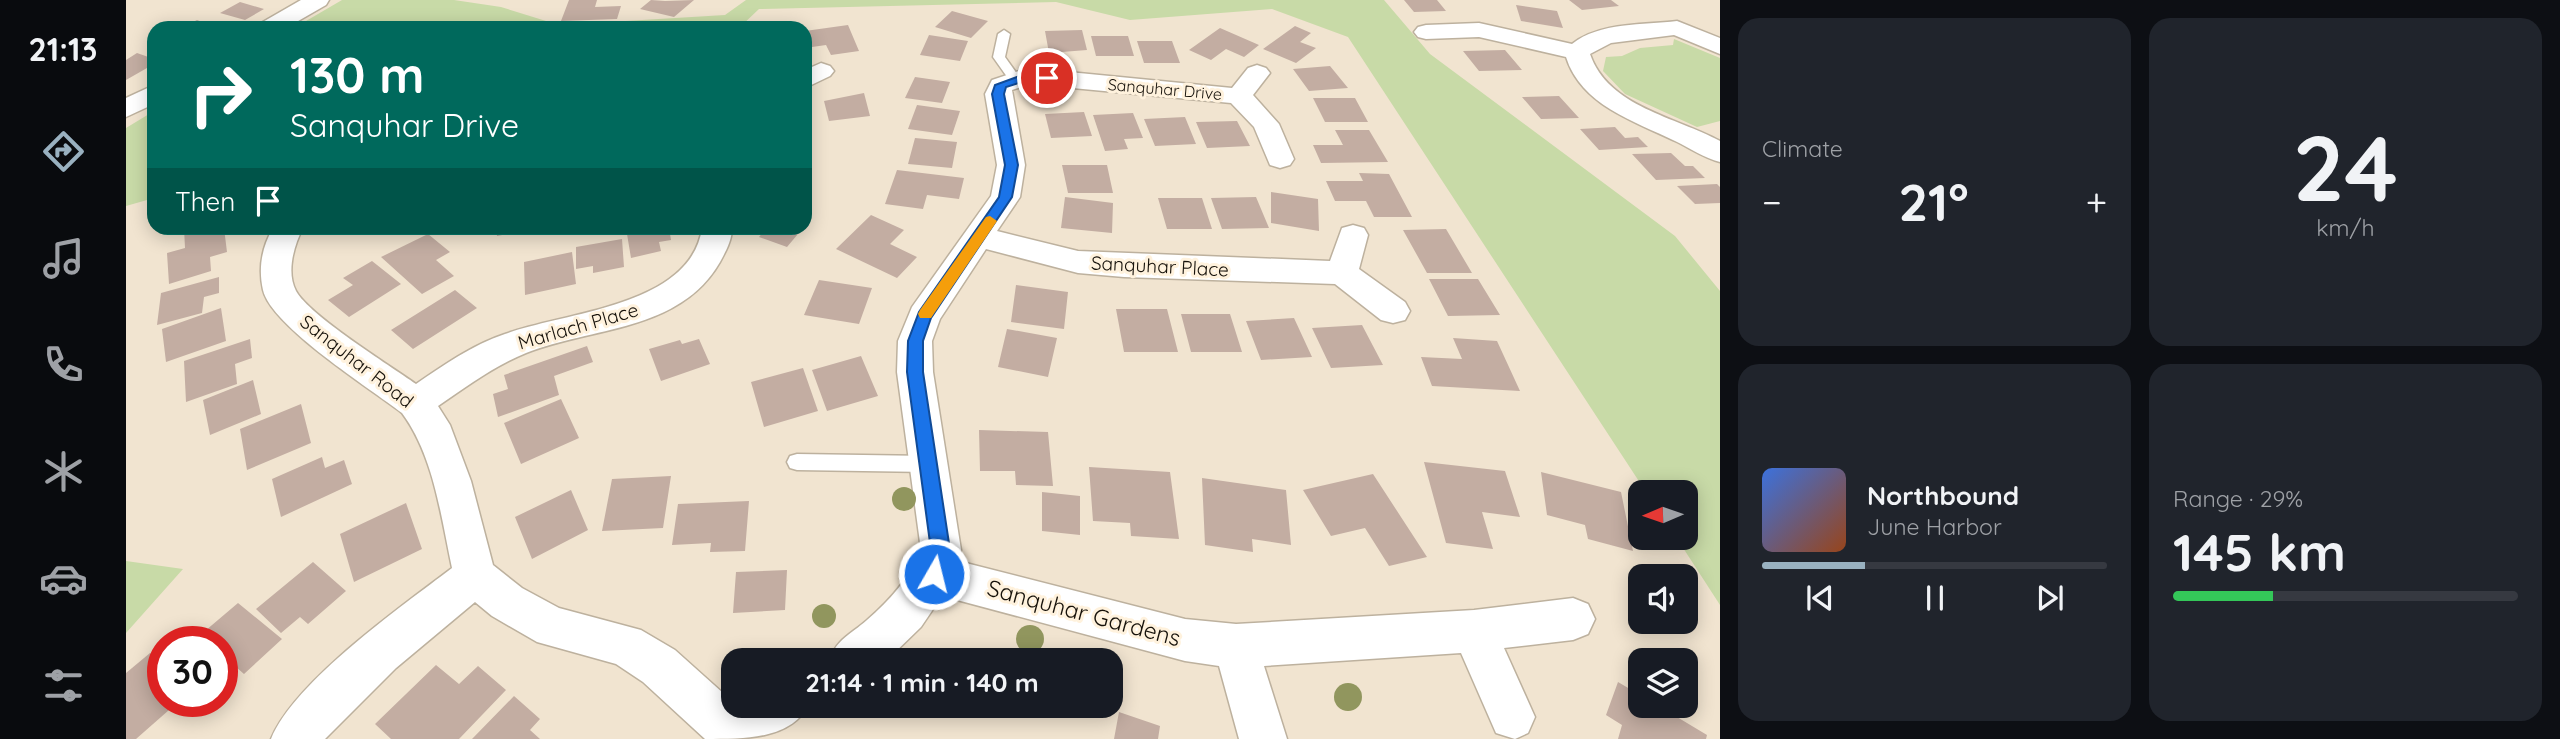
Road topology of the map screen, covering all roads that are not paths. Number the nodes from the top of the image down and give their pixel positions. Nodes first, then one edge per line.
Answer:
1 (318, 0) edge
2 (1466, 4) dead end
3 (281, 21) edge
4 (1479, 30) junction
5 (1426, 32) dead end
6 (1004, 34) dead end
7 (1720, 47) edge
8 (1577, 52) junction
9 (1014, 78) junction
10 (147, 97) edge
11 (126, 109) edge
12 (1720, 153) edge
13 (1280, 159) dead end
14 (284, 235) edge
15 (715, 235) edge
16 (1353, 235) dead end
17 (980, 237) junction
18 (1342, 272) junction
19 (1393, 311) dead end
20 (415, 403) junction
21 (797, 462) dead end
22 (929, 464) junction
23 (934, 574) junction
24 (475, 576) junction
25 (1573, 619) dead end
26 (1474, 631) junction
27 (1236, 646) junction
28 (868, 648) edge
29 (1512, 716) dead end
30 (768, 718) edge
31 (295, 739) edge
32 (738, 739) edge
33 (1263, 739) edge

1 - 3 street
2 - 4 street
4 - 5 street
4 - 8 street
6 - 9 lane
7 - 8 street
8 - 12 street
9 - 13 street, Sanquhar Drive
9 - 17 street
10 - 11 street
14 - 20 street, Sanquhar Road
15 - 20 street, Marlach Place
16 - 18 street
17 - 18 street, Sanquhar Place
17 - 22 street
18 - 19 street
20 - 24 street, Sanquhar Road
21 - 22 lane
22 - 23 street
23 - 27 street, Sanquhar Gardens
23 - 28 street
24 - 31 street
24 - 32 street
25 - 26 street, Sanquhar Gardens
26 - 27 street, Sanquhar Gardens
26 - 29 street
27 - 33 street
30 - 32 street

